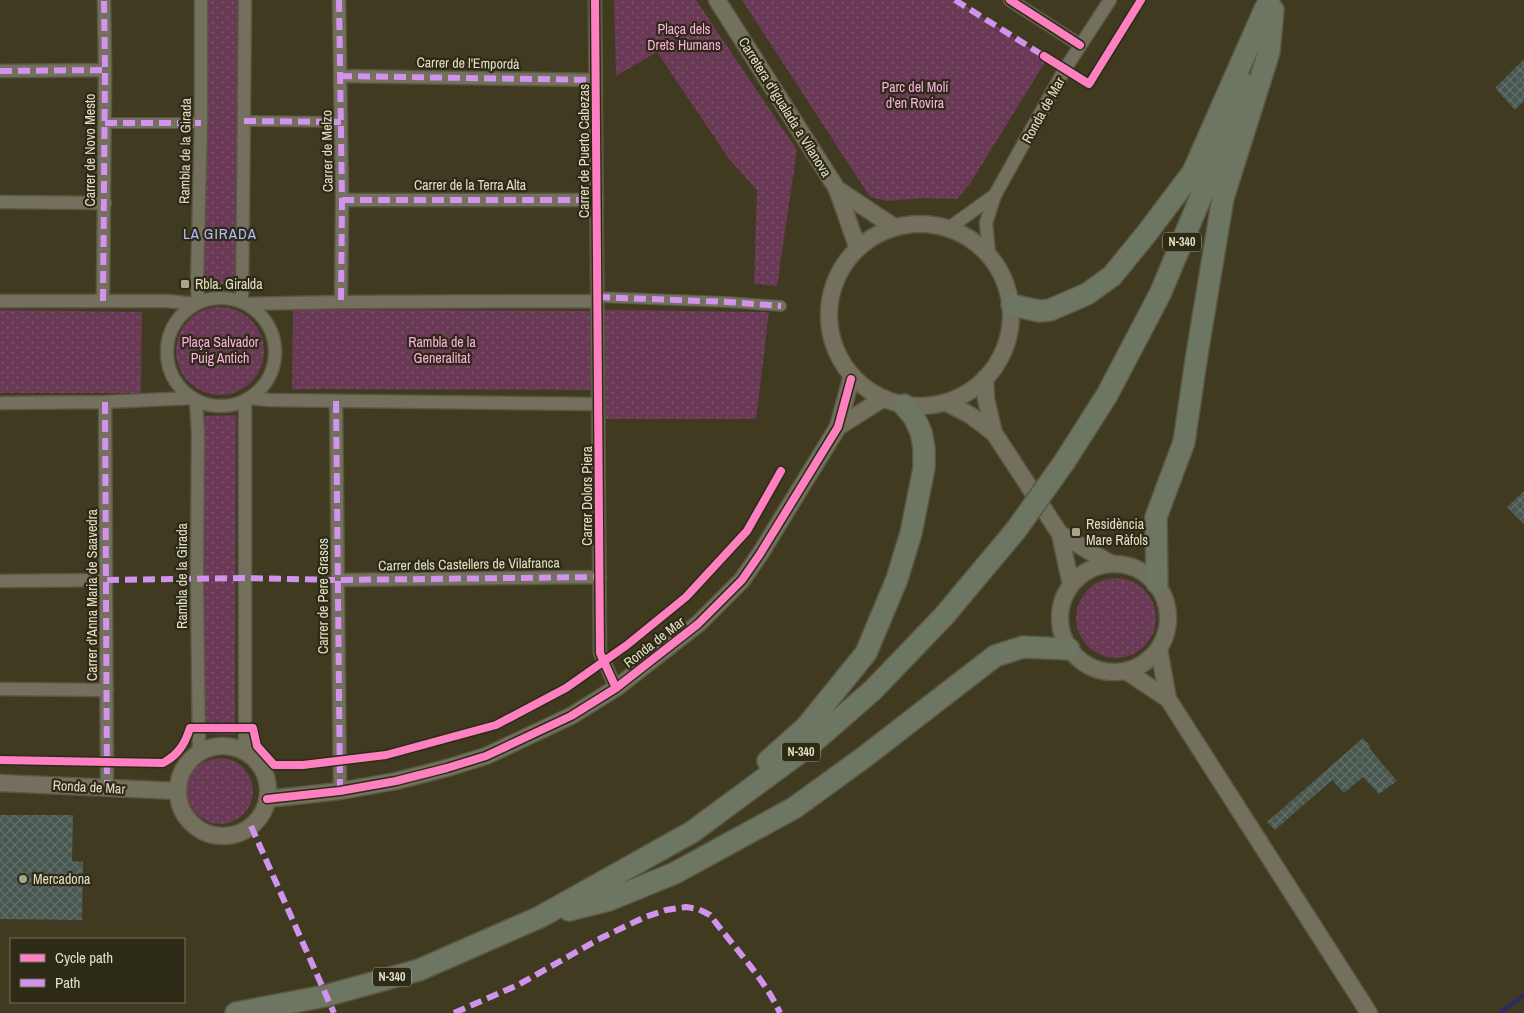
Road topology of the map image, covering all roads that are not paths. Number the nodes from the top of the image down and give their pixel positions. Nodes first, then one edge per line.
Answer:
1 (104, 0) edge
2 (200, 0) edge
3 (245, 0) edge
4 (339, 0) edge
5 (595, 0) edge
6 (717, 0) edge
7 (1010, 0) edge
8 (1110, 0) edge
9 (1274, 3) edge
10 (1080, 45) junction
11 (105, 70) junction
12 (0, 71) edge
13 (340, 76) junction
14 (596, 80) junction
15 (244, 121) junction
16 (341, 122) junction
17 (105, 124) junction
18 (200, 124) junction
19 (837, 189) junction
20 (995, 195) junction
21 (342, 200) junction
22 (597, 200) junction
23 (0, 202) edge
24 (105, 203) junction
25 (894, 227) junction
26 (949, 228) junction
27 (857, 246) junction
28 (989, 254) junction
29 (598, 299) junction
30 (0, 301) edge
31 (103, 301) junction
32 (341, 302) junction
33 (197, 303) junction
34 (244, 303) junction
35 (1012, 305) junction
36 (781, 306) dead end
37 (985, 378) junction
38 (851, 379) junction
39 (884, 398) junction
40 (194, 399) junction
41 (247, 399) junction
42 (336, 401) junction
43 (105, 402) junction
44 (0, 403) edge
45 (947, 403) junction
46 (598, 404) junction
47 (904, 405) junction
48 (838, 428) junction
49 (994, 433) junction
50 (1060, 534) junction
51 (1110, 563) junction
52 (600, 577) junction
53 (107, 580) junction
54 (338, 580) junction
55 (0, 581) edge
56 (1157, 583) junction
57 (1071, 585) junction
58 (1069, 649) junction
59 (1159, 649) junction
60 (1126, 671) junction
61 (616, 688) junction
62 (0, 689) edge
63 (107, 690) junction
64 (1168, 698) junction
65 (245, 752) junction
66 (199, 753) junction
67 (0, 783) edge
68 (107, 788) junction
69 (178, 791) junction
70 (340, 791) junction
71 (267, 799) junction
72 (540, 917) junction
73 (236, 1013) edge
74 (1369, 1013) edge

1 - 11 street, Carrer de Novo Mesto
2 - 18 street, Rambla de la Girada
3 - 15 street
4 - 13 street, Carrer de Melzo
5 - 14 street, Carrer de Puerto Cabezas
6 - 19 street, Carretera d'Igualada a Vilanova
7 - 10 street
8 - 10 street, Ronda de Mar
9 - 35 highway
9 - 56 highway
9 - 72 highway, N-340, bridge
10 - 20 street, Ronda de Mar
11 - 12 street
11 - 17 street, Carrer de Novo Mesto
13 - 14 street, Carrer de l'Empordà
13 - 16 street, Carrer de Melzo
14 - 22 street, Carrer de Puerto Cabezas
15 - 16 street
15 - 34 street
16 - 21 street, Carrer de Melzo
17 - 18 street
17 - 24 street, Carrer de Novo Mesto
18 - 33 street, Rambla de la Girada
19 - 25 street, Carretera d'Igualada a Vilanova
19 - 27 street, Carretera d'Igualada a Vilanova
20 - 26 street, Ronda de Mar
20 - 28 street, Ronda de Mar
21 - 22 street, Carrer de la Terra Alta
21 - 32 street, Carrer de Melzo
22 - 29 street, Carrer de Puerto Cabezas
23 - 24 street
24 - 31 street, Carrer de Novo Mesto
25 - 26 street
25 - 27 street
26 - 28 street
27 - 38 street
28 - 35 street
29 - 32 street
29 - 36 street
29 - 46 street, Carrer Dolors Piera
30 - 31 street
31 - 33 street
32 - 34 street
33 - 34 street
33 - 40 street
34 - 41 street
35 - 37 street
37 - 45 street
37 - 49 street
38 - 39 street
38 - 48 street, Ronda de Mar
39 - 47 street
39 - 48 street, Ronda de Mar
40 - 41 street
40 - 43 street
40 - 66 street, Rambla de la Girada
41 - 42 street
41 - 65 street
42 - 46 street
42 - 54 street, Carrer de Pere Grasos
43 - 44 street
43 - 53 street, Carrer d'Anna Maria de Saavedra
45 - 47 street
45 - 49 street
46 - 52 street, Carrer Dolors Piera
47 - 72 highway
48 - 61 street, Ronda de Mar
49 - 50 street
50 - 51 street
50 - 57 street
51 - 56 street
51 - 57 street
52 - 54 street, Carrer dels Castellers de Vilafranca
52 - 61 street, Carrer Dolors Piera
53 - 55 street
53 - 63 street, Carrer d'Anna Maria de Saavedra
54 - 70 street, Carrer de Pere Grasos
56 - 59 street
57 - 58 street
58 - 60 street
58 - 72 highway
59 - 60 street
59 - 64 street
60 - 64 street
61 - 70 street, Ronda de Mar
62 - 63 street
63 - 68 street, Carrer d'Anna Maria de Saavedra
64 - 74 street
65 - 66 street
65 - 71 street
66 - 69 street
67 - 68 street, Ronda de Mar
68 - 69 street, Ronda de Mar
69 - 71 street
70 - 71 street, Ronda de Mar
72 - 73 highway, N-340

